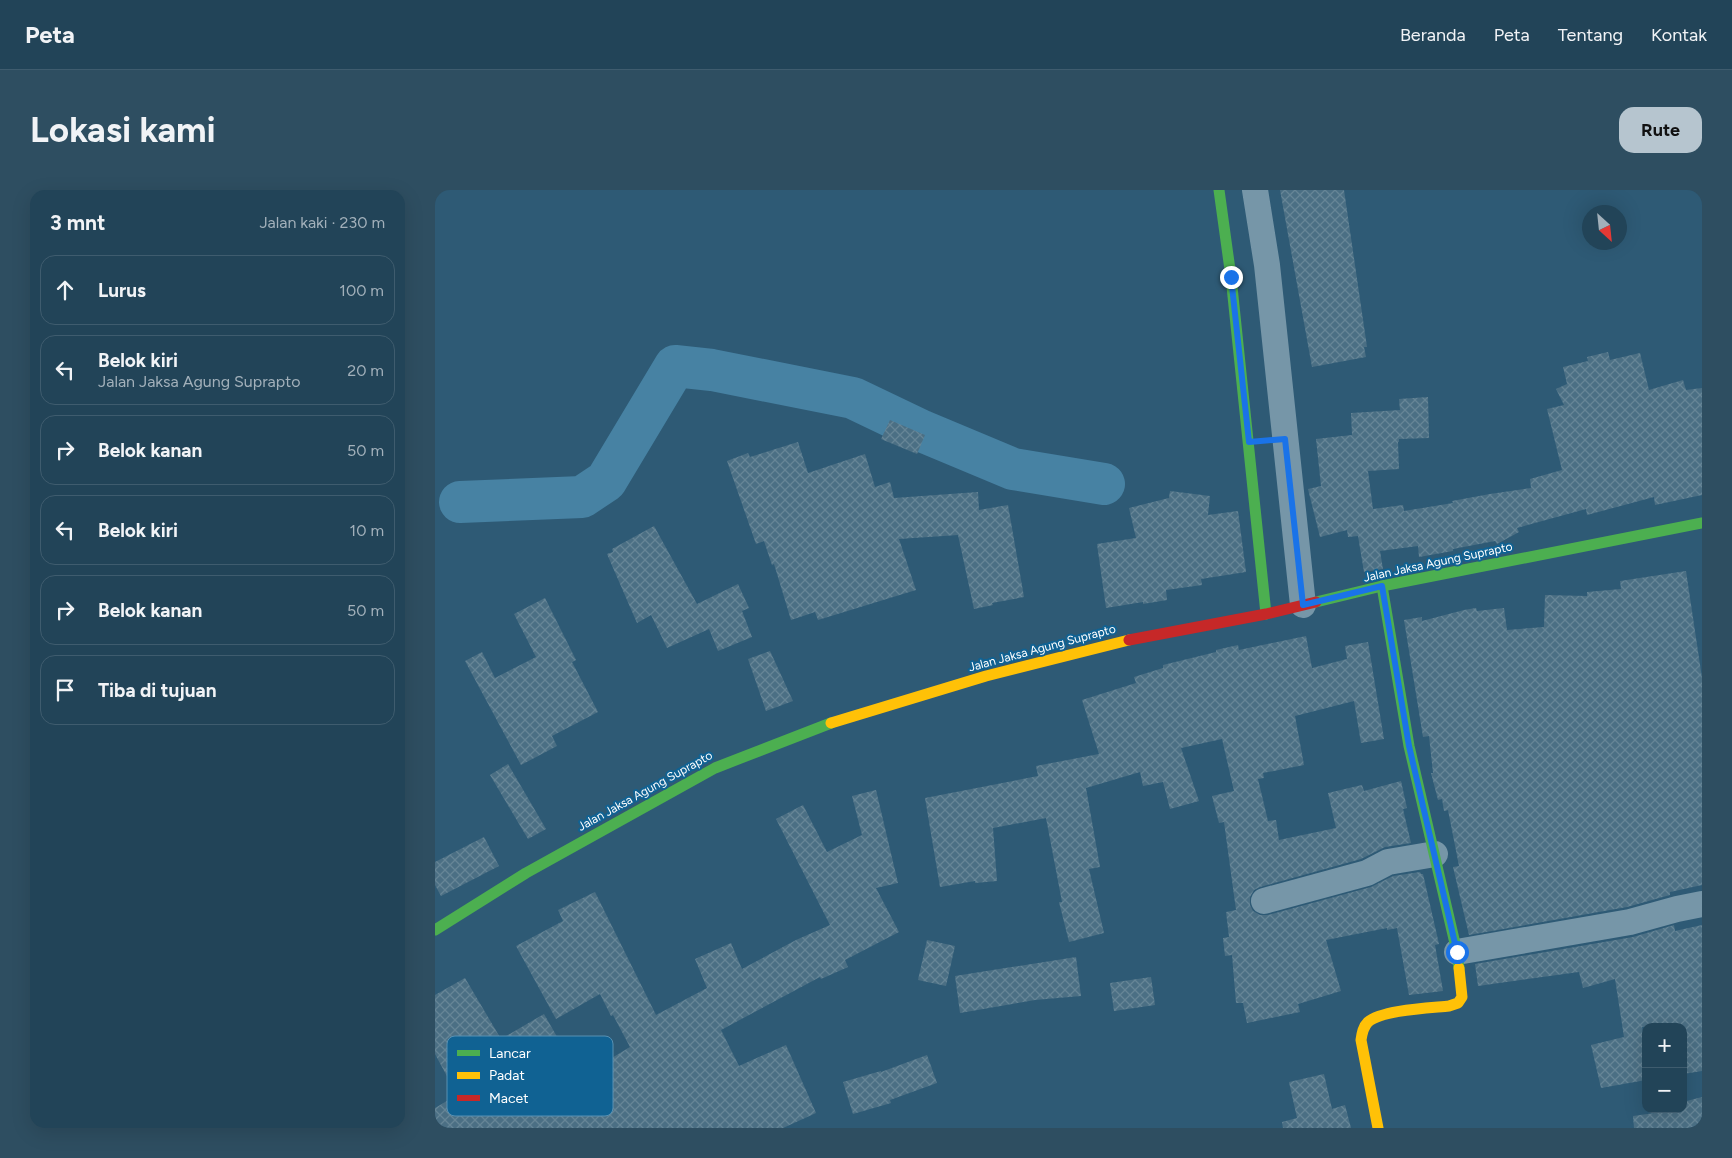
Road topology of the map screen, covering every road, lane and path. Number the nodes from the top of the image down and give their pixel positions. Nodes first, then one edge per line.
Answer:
1 (1219, 190) edge
2 (1255, 190) edge
3 (1285, 439) junction
4 (1249, 442) junction
5 (1702, 523) edge
6 (1382, 586) junction
7 (1303, 605) junction
8 (1266, 614) junction
9 (1435, 854) junction
10 (1264, 901) dead end
11 (1702, 904) edge
12 (435, 930) edge
13 (1457, 952) junction
14 (1378, 1128) edge

1 - 4 main road
2 - 3 street
3 - 4 street
3 - 7 street
4 - 8 main road
5 - 6 main road, Jalan Jaksa Agung Suprapto
6 - 7 main road, Jalan Jaksa Agung Suprapto
6 - 9 main road
7 - 8 main road, Jalan Jaksa Agung Suprapto
8 - 12 main road, Jalan Jaksa Agung Suprapto
9 - 10 street
9 - 13 main road
11 - 13 street
13 - 14 main road

